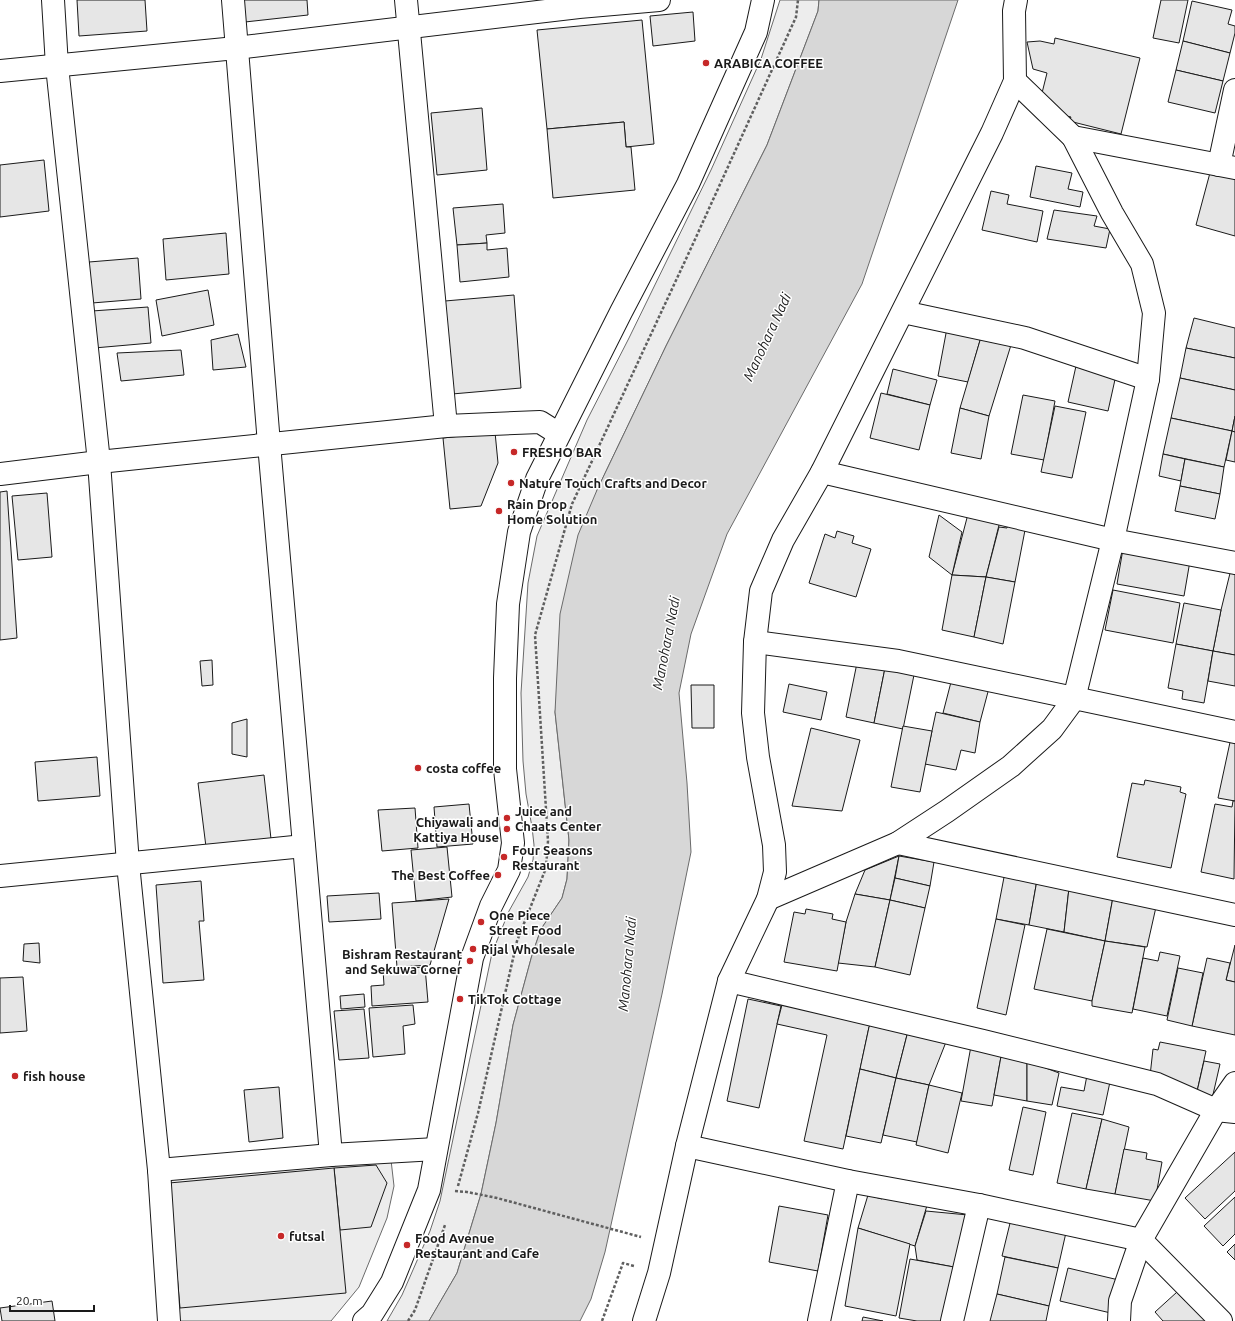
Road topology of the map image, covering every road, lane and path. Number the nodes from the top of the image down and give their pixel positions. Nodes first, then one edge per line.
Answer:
1 (52, 0) edge
2 (233, 0) edge
3 (406, 0) edge
4 (659, 0) edge
5 (763, 0) edge
6 (798, 0) edge
7 (1016, 0) edge
8 (578, 4) edge
9 (409, 26) junction
10 (236, 48) junction
11 (57, 66) junction
12 (0, 70) edge
13 (1015, 80) junction
14 (1235, 90) edge
15 (1073, 138) junction
16 (1227, 166) edge
17 (902, 312) junction
18 (1148, 379) junction
19 (446, 426) junction
20 (559, 434) junction
21 (269, 444) junction
22 (99, 462) junction
23 (822, 472) junction
24 (0, 474) edge
25 (1113, 540) junction
26 (1235, 563) edge
27 (755, 642) junction
28 (1074, 699) junction
29 (1235, 732) edge
30 (898, 843) junction
31 (304, 846) junction
32 (128, 864) junction
33 (0, 876) edge
34 (768, 899) junction
35 (1235, 915) edge
36 (729, 982) junction
37 (1235, 1083) edge
38 (1226, 1111) edge
39 (687, 1146) junction
40 (436, 1149) junction
41 (331, 1155) junction
42 (159, 1170) junction
43 (848, 1181) junction
44 (468, 1192) dead end
45 (454, 1198) dead end
46 (979, 1205) junction
47 (446, 1221) dead end
48 (616, 1230) dead end
49 (1141, 1240) junction
50 (659, 1273) junction
51 (169, 1321) edge
52 (364, 1321) edge
53 (408, 1321) edge
54 (602, 1321) edge
55 (644, 1321) edge
56 (819, 1321) edge
57 (952, 1321) edge
58 (1119, 1321) edge
59 (1221, 1321) edge

1 - 11 street
2 - 10 street
3 - 9 street
4 - 8 street
5 - 20 street
6 - 45 path
7 - 13 street
8 - 9 street
9 - 10 street
9 - 19 street
10 - 11 street
10 - 21 street
11 - 12 street
11 - 22 street
13 - 15 street
13 - 17 street
14 - 16 street
15 - 16 street
15 - 18 street
17 - 18 street
17 - 23 street
18 - 25 street
19 - 20 street
19 - 21 street
20 - 40 street
21 - 22 street
21 - 31 street
22 - 24 street
22 - 32 street
23 - 25 street
23 - 27 street
25 - 26 street
25 - 28 street
27 - 28 street
27 - 34 street
28 - 29 street
28 - 30 street
30 - 34 street
30 - 35 street
31 - 32 street
31 - 41 street
32 - 33 street
32 - 42 street
34 - 36 street
36 - 38 street
36 - 39 street
37 - 38 street
38 - 49 street
39 - 43 street
39 - 50 street
40 - 41 street
40 - 52 street
41 - 42 street
42 - 51 street
43 - 46 street
43 - 56 street
44 - 48 path
46 - 49 street
46 - 57 street
47 - 53 path
49 - 58 street
49 - 59 street
50 - 54 path
50 - 55 street

